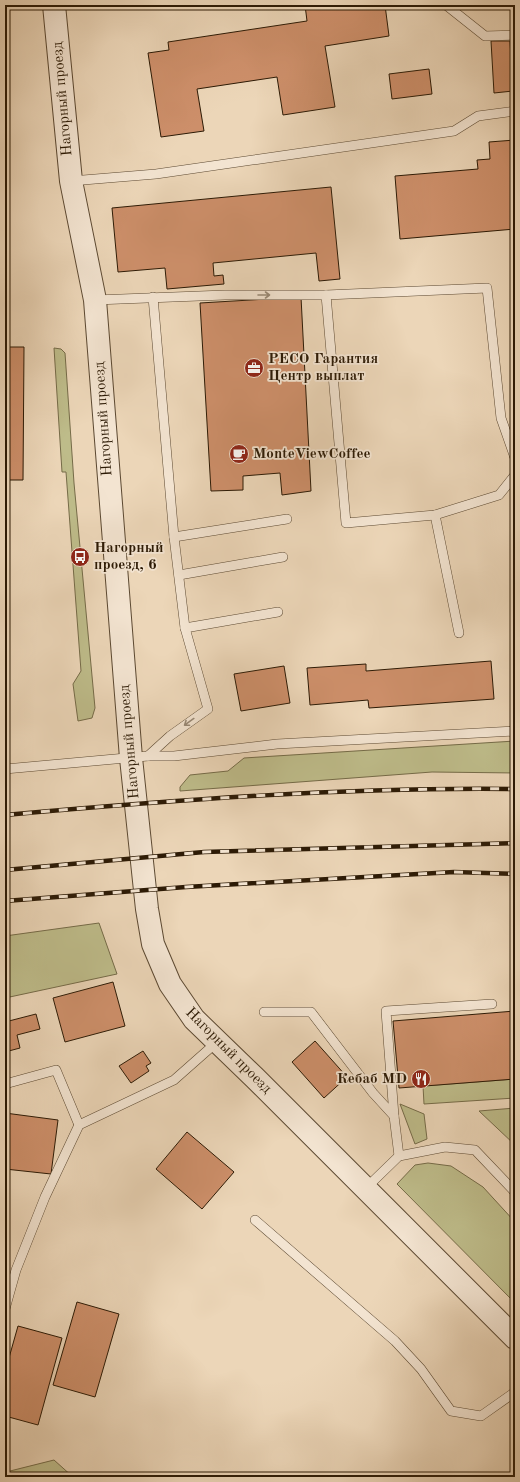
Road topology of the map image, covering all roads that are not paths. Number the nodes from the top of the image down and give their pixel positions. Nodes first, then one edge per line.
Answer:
1 (54, 5) edge
2 (446, 5) edge
3 (515, 35) edge
4 (515, 112) edge
5 (71, 182) junction
6 (326, 295) junction
7 (153, 297) junction
8 (95, 300) junction
9 (515, 458) edge
10 (515, 475) edge
11 (435, 515) junction
12 (287, 519) dead end
13 (174, 536) junction
14 (283, 557) dead end
15 (179, 575) junction
16 (278, 612) dead end
17 (185, 628) junction
18 (459, 634) dead end
19 (515, 731) edge
20 (140, 757) junction
21 (5, 769) edge
22 (492, 1004) dead end
23 (264, 1012) dead end
24 (217, 1042) junction
25 (5, 1084) edge
26 (394, 1116) junction
27 (79, 1125) junction
28 (399, 1156) junction
29 (366, 1188) junction
30 (515, 1192) edge
31 (255, 1220) dead end
32 (5, 1309) edge
33 (515, 1338) edge
34 (515, 1392) edge

1 - 5 street, Нагорный проезд
2 - 3 lane
4 - 5 lane
5 - 8 street, Нагорный проезд
7 -> 6 lane
6 - 9 lane
6 - 11 lane
7 - 8 lane
7 - 13 lane
8 - 20 street, Нагорный проезд
10 - 11 lane
11 - 18 lane
12 - 13 lane
13 - 15 lane
14 - 15 lane
15 - 17 lane
16 - 17 lane
17 -> 20 lane
19 - 20 lane
20 - 21 lane
20 - 24 street, Нагорный проезд
22 - 26 lane
23 - 26 lane
24 - 27 lane
24 - 29 street, Нагорный проезд
25 - 27 lane
26 - 28 lane
27 - 32 lane
28 - 29 lane
28 - 30 lane
29 - 33 street, Нагорный проезд
31 - 34 lane

